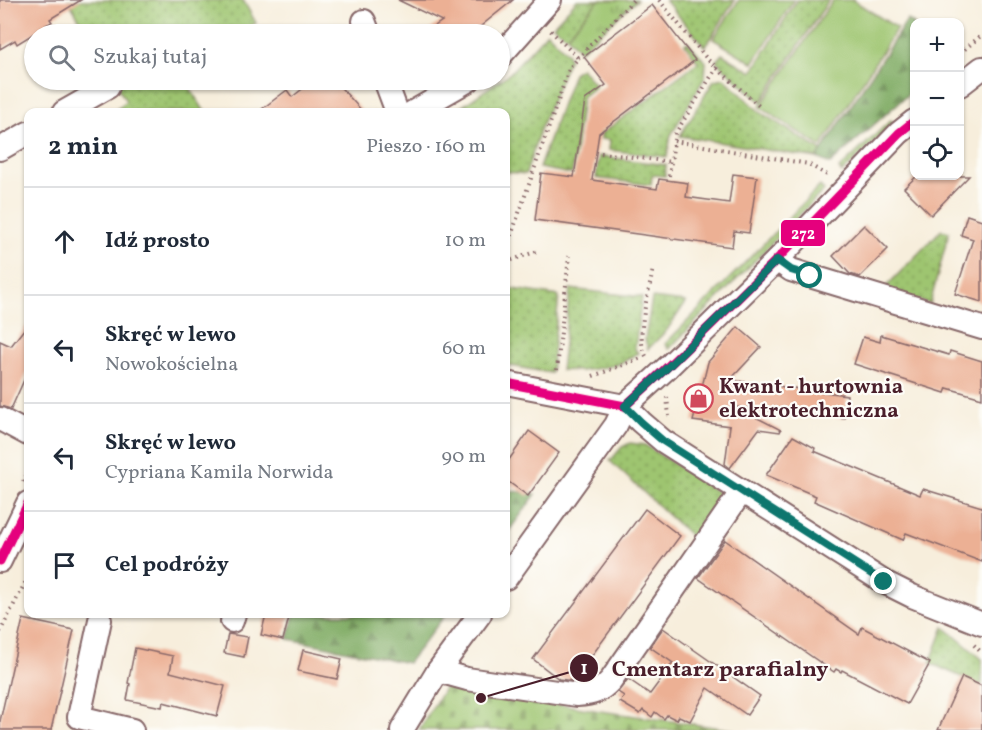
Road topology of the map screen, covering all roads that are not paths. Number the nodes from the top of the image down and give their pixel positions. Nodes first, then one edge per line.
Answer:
1 (550, 0) edge
2 (510, 45) edge
3 (982, 68) edge
4 (964, 83) edge
5 (103, 90) edge
6 (389, 90) edge
7 (452, 90) edge
8 (71, 108) edge
9 (396, 108) edge
10 (420, 108) edge
11 (910, 125) edge
12 (24, 135) edge
13 (0, 149) edge
14 (777, 260) junction
15 (982, 328) edge
16 (510, 384) edge
17 (625, 406) junction
18 (0, 419) edge
19 (24, 432) edge
20 (742, 491) junction
21 (24, 512) edge
22 (0, 561) edge
23 (510, 572) edge
24 (477, 618) edge
25 (100, 620) dead end
26 (982, 624) edge
27 (438, 671) junction
28 (132, 730) edge
29 (402, 730) edge

1 - 2 street
3 - 4 street
5 - 8 street
6 - 9 street
7 - 10 street
11 - 14 street
12 - 13 street
14 - 15 street
14 - 17 street
16 - 17 street
17 - 20 street
17 - 23 street
18 - 19 street
20 - 26 street
20 - 27 street
21 - 22 street
24 - 27 street
25 - 28 street
27 - 29 street

